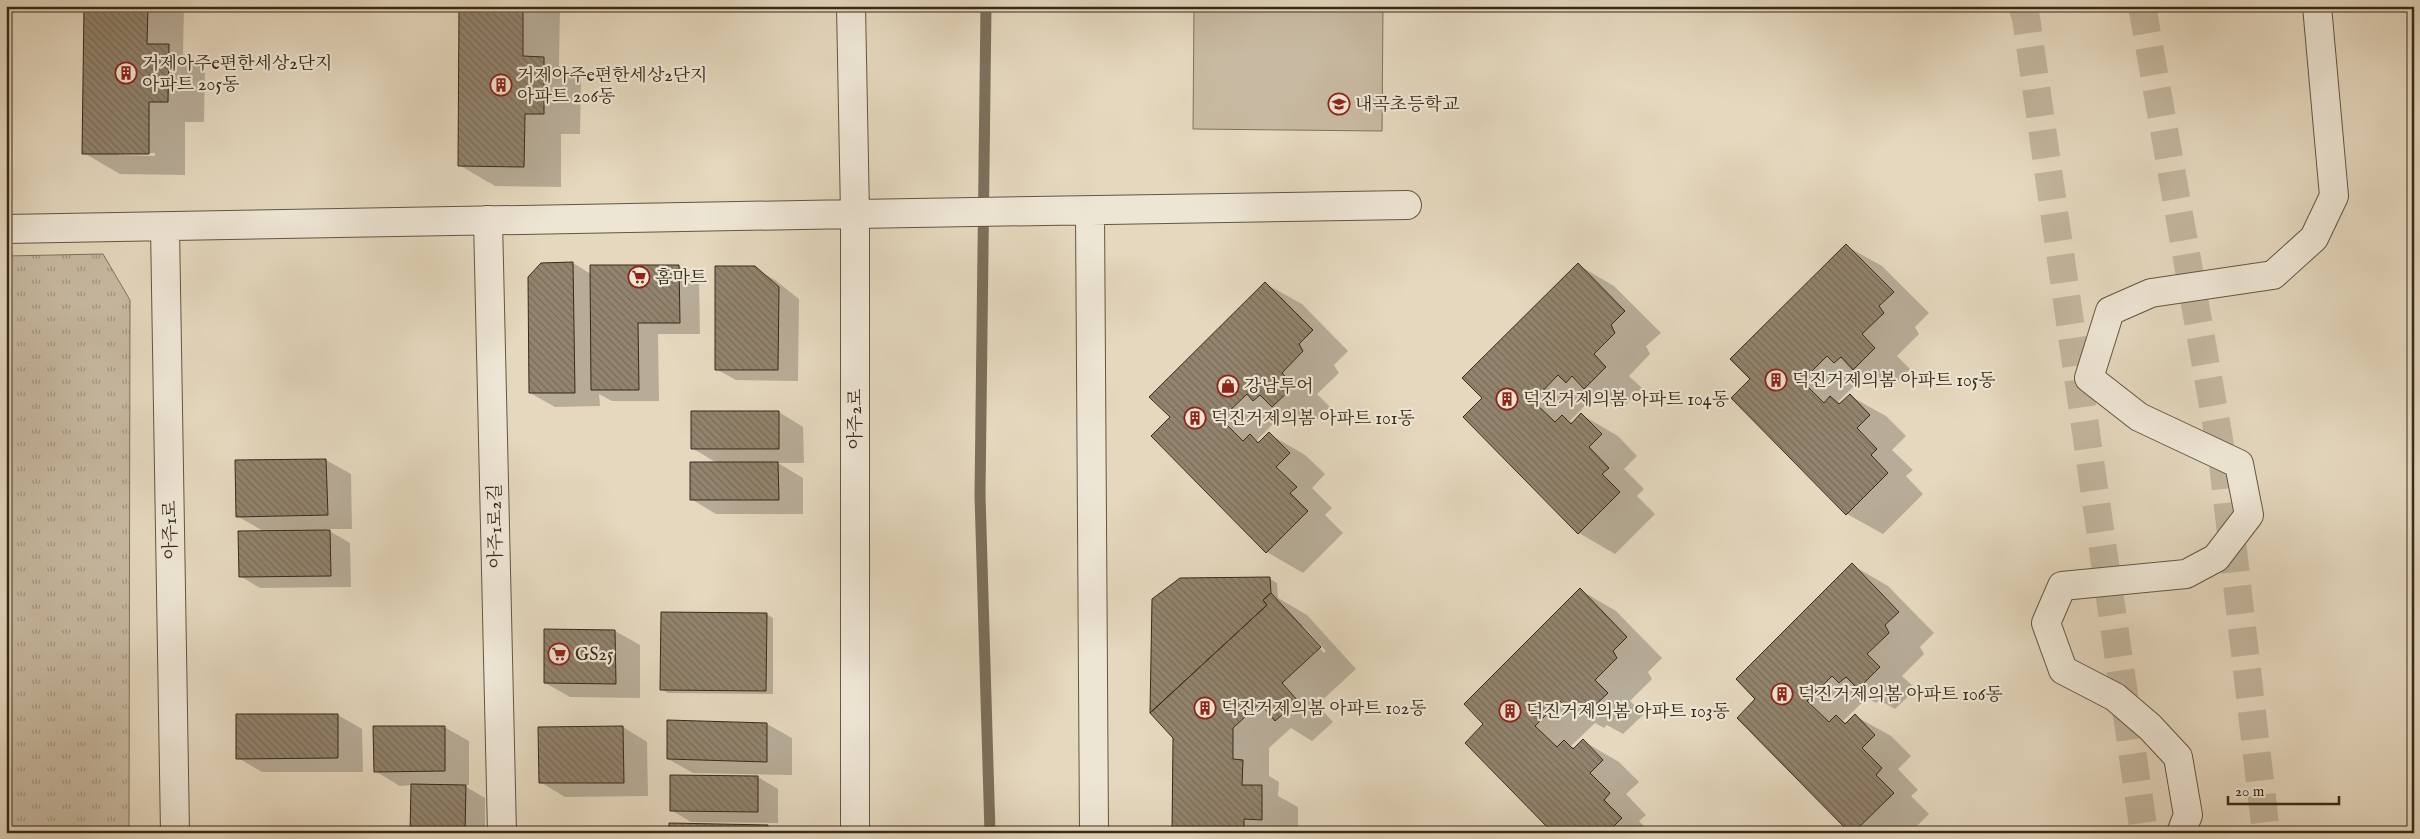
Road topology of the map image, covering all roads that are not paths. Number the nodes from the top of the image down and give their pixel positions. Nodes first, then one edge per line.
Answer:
1 (850, 6) edge
2 (2317, 6) edge
3 (1407, 205) dead end
4 (1090, 211) junction
5 (855, 214) junction
6 (488, 220) junction
7 (165, 227) junction
8 (6, 229) edge
9 (175, 833) edge
10 (502, 833) edge
11 (855, 833) edge
12 (1094, 833) edge
13 (2181, 833) edge

1 - 5 street, 아주2로
2 - 13 street
3 - 4 street
4 - 5 street
4 - 12 street
5 - 6 street
5 - 11 street, 아주2로
6 - 7 street
6 - 10 street, 아주1로2길
7 - 8 street
7 - 9 street, 아주1로

